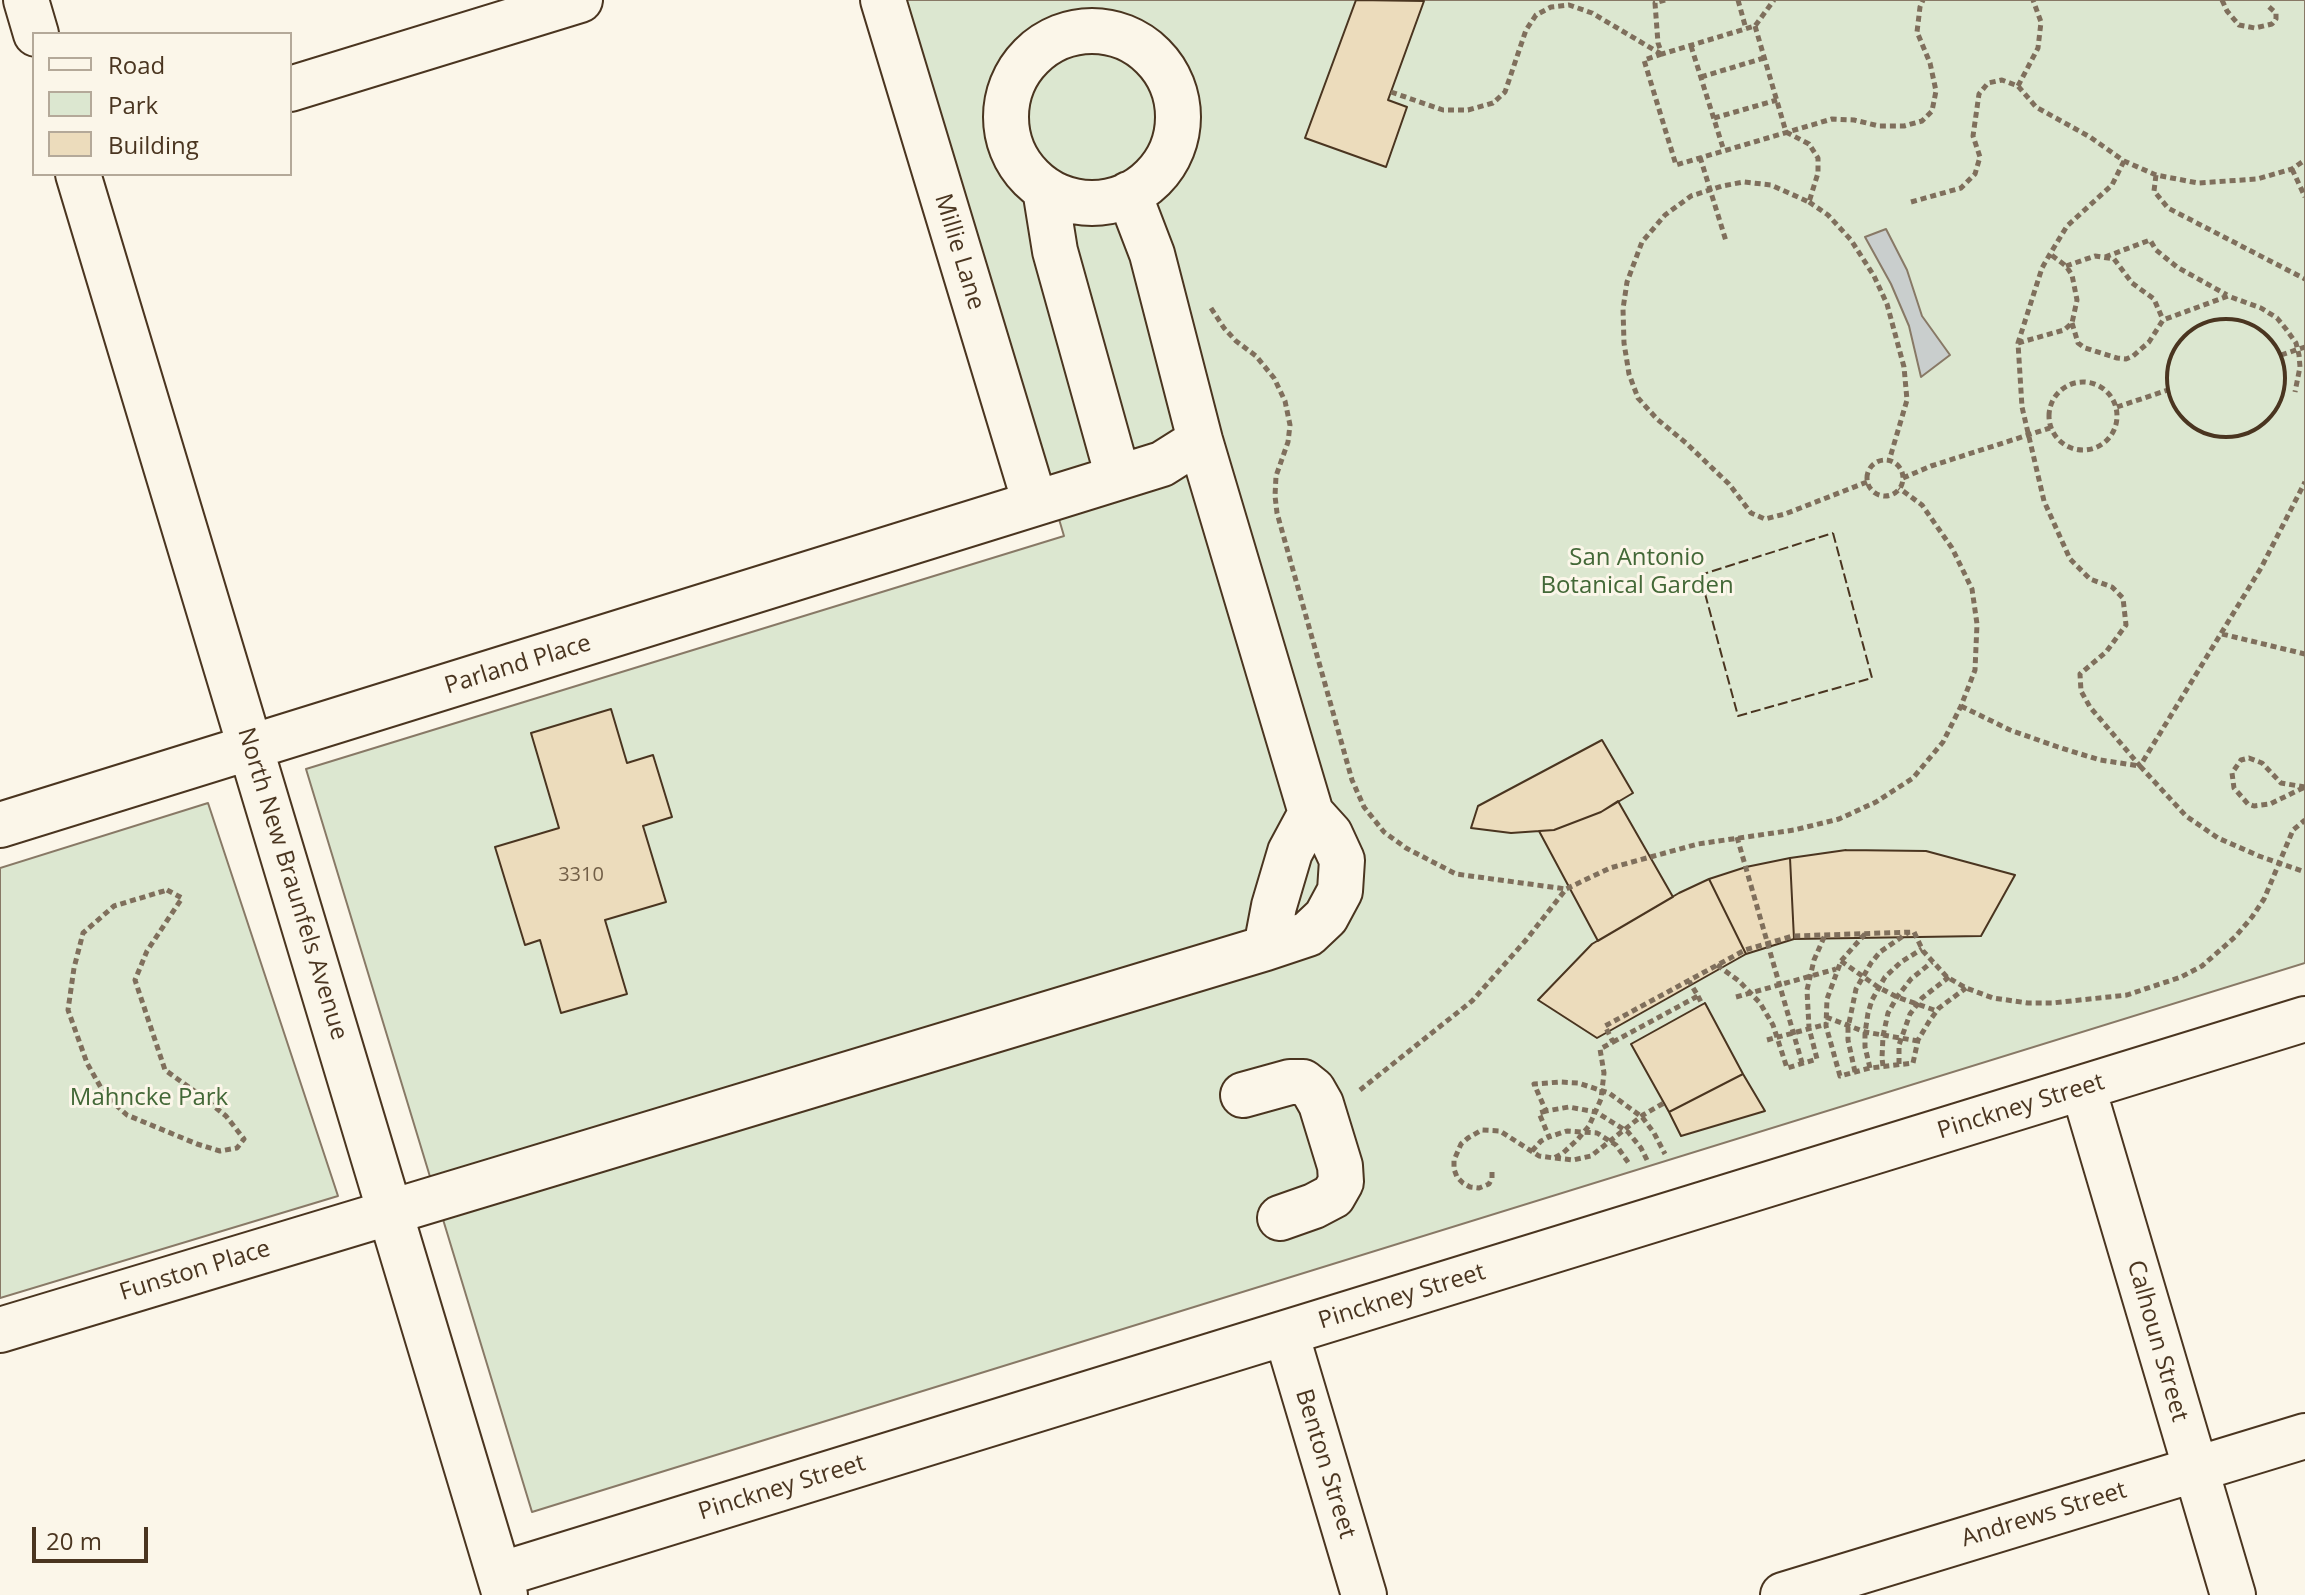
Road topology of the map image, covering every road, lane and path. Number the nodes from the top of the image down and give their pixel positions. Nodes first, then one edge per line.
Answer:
1 (580, 0) edge
2 (883, 0) edge
3 (1665, 0) edge
4 (1738, 0) edge
5 (1774, 0) edge
6 (1923, 0) edge
7 (2033, 0) edge
8 (2222, 0) edge
9 (1654, 2) edge
10 (2267, 5) dead end
11 (1755, 26) junction
12 (1746, 29) junction
13 (1691, 46) junction
14 (1662, 54) junction
15 (1764, 58) junction
16 (1701, 77) junction
17 (2018, 86) junction
18 (292, 88) edge
19 (1391, 92) dead end
20 (1777, 100) junction
21 (1714, 118) junction
22 (1786, 132) junction
23 (1724, 151) junction
24 (1700, 157) junction
25 (2305, 160) edge
26 (2124, 161) junction
27 (2292, 169) junction
28 (2156, 175) junction
29 (79, 176) edge
30 (1045, 189) junction
31 (1710, 189) junction
32 (1129, 194) junction
33 (2305, 197) edge
34 (1809, 202) junction
35 (1911, 202) dead end
36 (1726, 241) dead end
37 (2050, 254) junction
38 (2105, 257) junction
39 (2066, 266) junction
40 (2305, 279) edge
41 (2228, 296) junction
42 (1209, 304) dead end
43 (2163, 320) junction
44 (2072, 323) junction
45 (2018, 343) junction
46 (2301, 348) edge
47 (2281, 355) dead end
48 (2168, 390) dead end
49 (2295, 392) dead end
50 (2117, 407) junction
51 (2050, 428) junction
52 (2028, 435) junction
53 (1200, 440) junction
54 (1889, 461) junction
55 (1118, 477) junction
56 (1903, 478) junction
57 (1867, 482) junction
58 (2305, 482) edge
59 (1899, 488) junction
60 (1035, 503) junction
61 (2222, 634) junction
62 (2305, 654) edge
63 (1961, 706) junction
64 (251, 748) junction
65 (2140, 766) junction
66 (2305, 787) edge
67 (1311, 813) junction
68 (2305, 820) edge
69 (0, 825) edge
70 (1737, 837) junction
71 (2280, 864) junction
72 (2305, 872) edge
73 (1566, 889) junction
74 (182, 898) joint
75 (1910, 932) junction
76 (1866, 933) junction
77 (1825, 935) junction
78 (1768, 943) junction
79 (1266, 948) junction
80 (1922, 949) junction
81 (1841, 961) junction
82 (1932, 962) junction
83 (1717, 965) junction
84 (1837, 969) junction
85 (1809, 976) junction
86 (1862, 977) junction
87 (1949, 977) junction
88 (1689, 981) junction
89 (1779, 985) junction
90 (1878, 987) junction
91 (1966, 988) junction
92 (1751, 993) junction
93 (1698, 996) junction
94 (1736, 997) dead end
95 (1897, 997) junction
96 (1702, 1004) dead end
97 (1917, 1004) junction
98 (1937, 1011) junction
99 (2305, 1019) edge
100 (1826, 1020) junction
101 (1848, 1026) junction
102 (1809, 1028) junction
103 (1793, 1032) junction
104 (1865, 1032) junction
105 (1883, 1036) junction
106 (1778, 1037) junction
107 (1901, 1039) junction
108 (1767, 1040) dead end
109 (1918, 1041) junction
110 (1613, 1042) junction
111 (1802, 1063) junction
112 (1899, 1064) junction
113 (1883, 1066) junction
114 (1870, 1068) junction
115 (1855, 1072) junction
116 (2083, 1088) junction
117 (1602, 1089) junction
118 (1243, 1095) dead end
119 (1351, 1097) dead end
120 (1664, 1103) dead end
121 (1546, 1111) junction
122 (1596, 1112) junction
123 (1642, 1117) junction
124 (1624, 1129) junction
125 (1585, 1130) junction
126 (1549, 1137) junction
127 (1611, 1140) junction
128 (1532, 1151) junction
129 (1665, 1154) dead end
130 (1554, 1158) junction
131 (1647, 1160) dead end
132 (1630, 1165) dead end
133 (1492, 1172) dead end
134 (390, 1212) junction
135 (1280, 1218) dead end
136 (0, 1330) edge
137 (1286, 1333) junction
138 (2305, 1436) edge
139 (2195, 1469) junction
140 (502, 1585) edge
141 (1364, 1595) edge
142 (1783, 1595) edge
143 (2233, 1595) edge

1 - 18 street
2 - 60 street, Millie Lane
3 - 9 path
4 - 12 path
5 - 11 path
6 - 22 path
7 - 17 path
8 - 10 path
9 - 14 path
11 - 12 path
11 - 15 path
12 - 13 path
13 - 14 path
13 - 16 path
14 - 19 path
14 - 24 path
15 - 16 path
15 - 20 path
16 - 21 path
17 - 26 path
17 - 35 path
20 - 21 path
20 - 22 path
21 - 23 path
22 - 23 path
22 - 34 path
23 - 24 path
24 - 31 path
25 - 27 path
26 - 28 path
26 - 37 path
27 - 28 path
27 - 33 path
28 - 40 path
29 - 64 street, North New Braunfels Avenue
30 - 32 street
30 - 32 street
30 - 55 street
31 - 34 path
31 - 36 path
31 - 57 path
32 - 53 street
34 - 54 path
37 - 39 path
37 - 45 path
38 - 39 path
38 - 41 path
38 - 43 path
39 - 44 path
41 - 43 path
41 - 46 path
42 - 73 path
43 - 44 path
44 - 45 path
45 - 52 path
46 - 47 path
46 - 49 path
48 - 50 path
50 - 51 path
50 - 51 path
51 - 52 path
52 - 56 path
52 - 65 path
53 - 55 street, Parland Place
53 - 67 street
54 - 56 path
54 - 57 path
55 - 60 street, Parland Place
56 - 59 path
57 - 59 path
58 - 61 path
59 - 63 path
60 - 64 street, Parland Place
61 - 62 path
61 - 65 path
63 - 65 path
63 - 70 path
64 - 69 street, Parland Place
64 - 134 street, North New Braunfels Avenue
65 - 71 path
66 - 66 path
67 - 79 street
67 - 79 street, Funston Place
68 - 71 path
70 - 73 path
70 - 78 path
71 - 72 path
71 - 91 path
73 - 119 path
74 - 74 path
75 - 76 path
75 - 80 path
75 - 86 path
76 - 77 path
76 - 81 path
77 - 78 path
77 - 85 path
78 - 83 path
78 - 89 path
79 - 134 street, Funston Place
80 - 82 path
80 - 90 path
81 - 84 path
81 - 86 path
82 - 87 path
82 - 95 path
83 - 88 path
83 - 92 path
84 - 85 path
84 - 100 path
85 - 89 path
85 - 102 path
86 - 90 path
86 - 101 path
87 - 91 path
87 - 97 path
88 - 93 path
88 - 110 path
89 - 92 path
89 - 103 path
90 - 95 path
90 - 104 path
91 - 98 path
92 - 94 path
92 - 106 path
93 - 96 path
93 - 110 path
95 - 97 path
95 - 105 path
97 - 98 path
97 - 107 path
98 - 109 path
99 - 116 street, Pinckney Street
100 - 101 path
100 - 102 path
100 - 115 path
101 - 104 path
101 - 115 path
102 - 103 path
102 - 111 path
103 - 106 path
103 - 111 path
104 - 105 path
104 - 114 path
105 - 107 path
105 - 113 path
106 - 108 path
106 - 111 path
107 - 109 path
107 - 112 path
109 - 112 path
110 - 117 path
112 - 113 path
113 - 114 path
114 - 115 path
116 - 137 street, Pinckney Street
116 - 139 street, Calhoun Street
117 - 121 path
117 - 122 path
117 - 123 path
118 - 135 street
120 - 123 path
121 - 122 path
121 - 126 path
122 - 124 path
122 - 125 path
123 - 124 path
123 - 129 path
124 - 127 path
124 - 131 path
125 - 126 path
125 - 127 path
125 - 130 path
126 - 128 path
127 - 130 path
127 - 132 path
128 - 130 path
128 - 133 path
134 - 136 street, Funston Place
134 - 140 street, North New Braunfels Avenue
137 - 140 street, Pinckney Street
137 - 141 street, Benton Street
138 - 139 street, Andrews Street
139 - 142 street, Andrews Street
139 - 143 street, Calhoun Street

